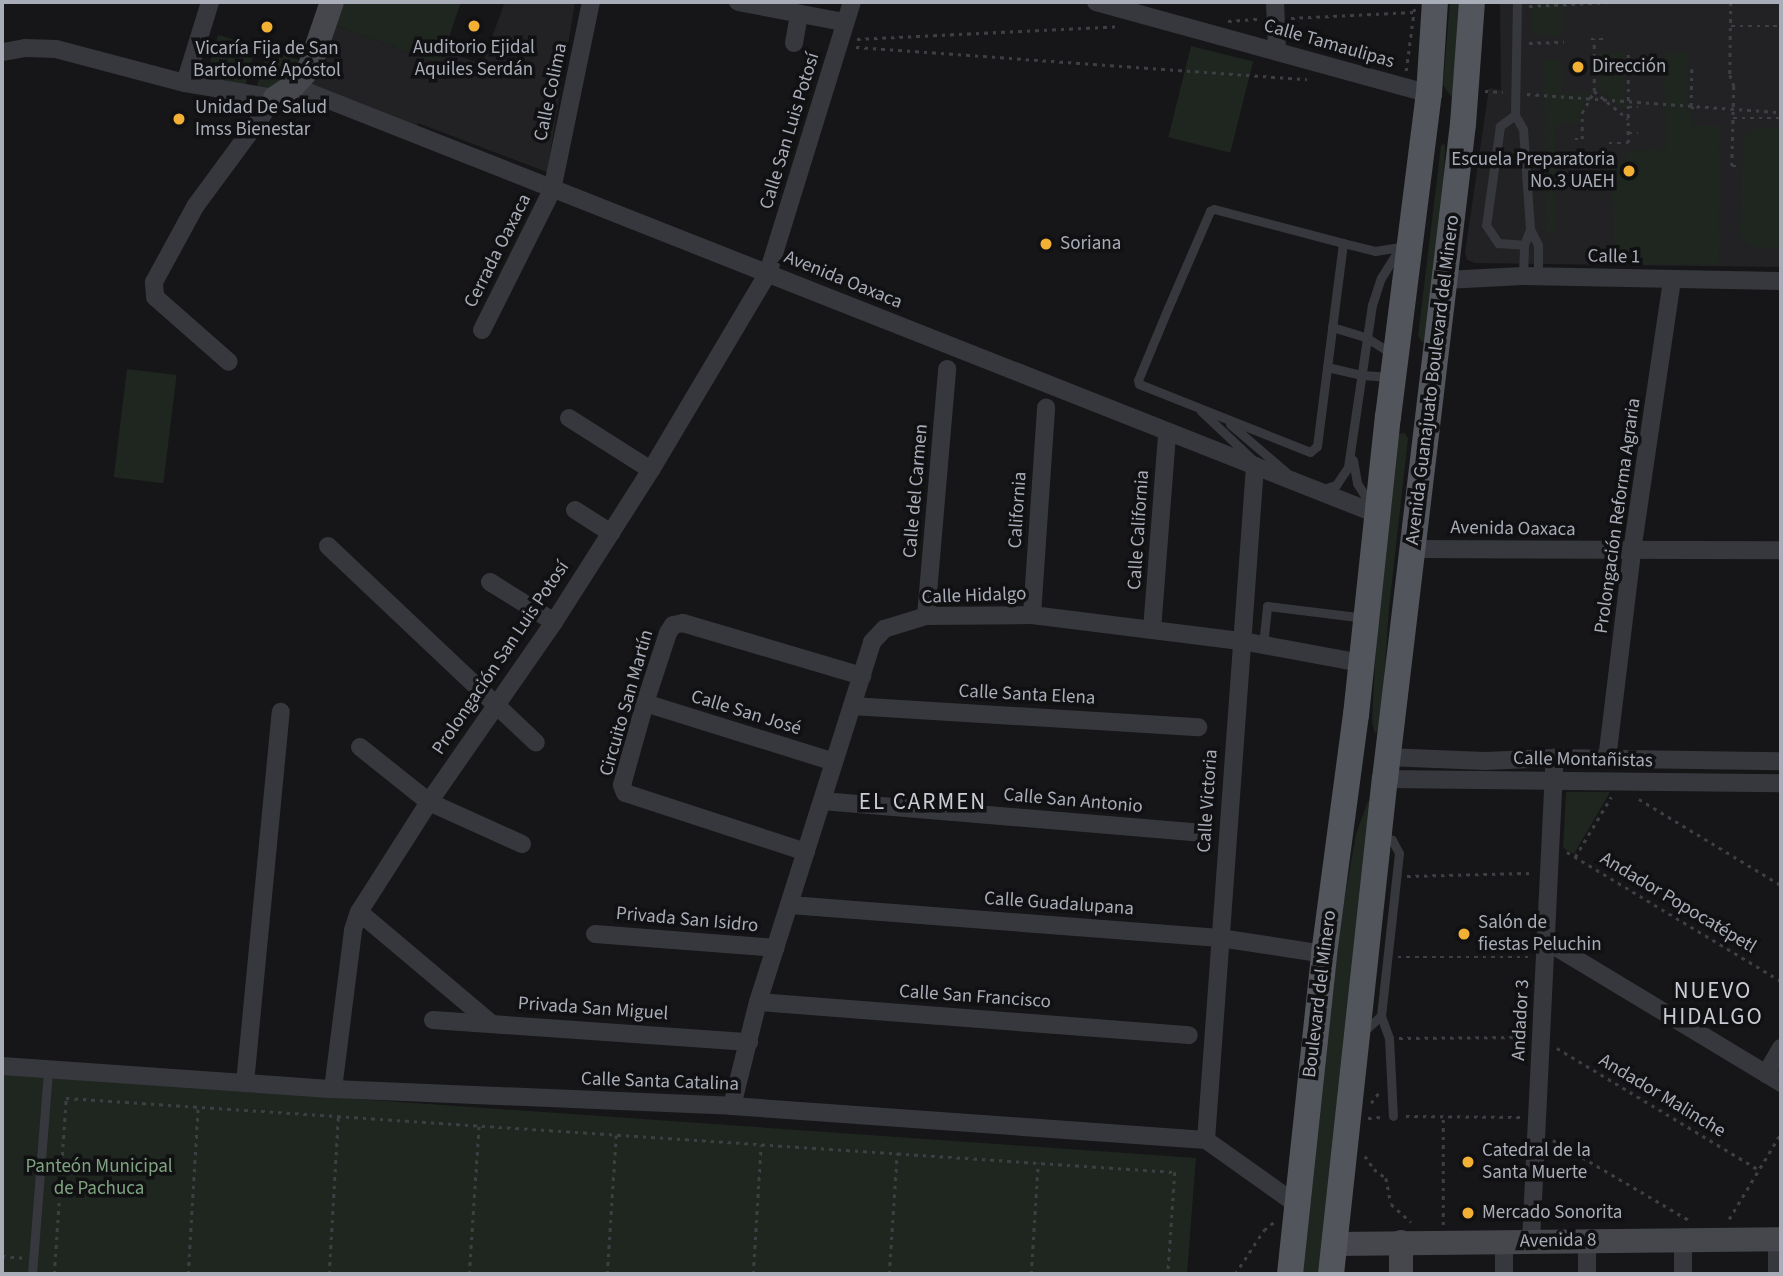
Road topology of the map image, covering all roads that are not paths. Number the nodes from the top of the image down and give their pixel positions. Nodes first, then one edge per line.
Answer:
1 (210, 2) edge
2 (332, 2) edge
3 (591, 2) edge
4 (738, 2) edge
5 (852, 2) edge
6 (1096, 2) edge
7 (1275, 2) edge
8 (1472, 2) edge
9 (1517, 2) edge
10 (1424, 3) edge
11 (799, 14) junction
12 (844, 22) junction
13 (794, 43) dead end
14 (1277, 50) junction
15 (2, 52) edge
16 (2, 58) edge
17 (185, 83) junction
18 (284, 92) junction
19 (1429, 94) junction
20 (1515, 115) junction
21 (1463, 124) junction
22 (552, 190) junction
23 (1530, 229) junction
24 (1407, 238) junction
25 (1343, 243) junction
26 (1524, 245) junction
27 (768, 273) junction
28 (1531, 276) junction
29 (1672, 279) junction
30 (1445, 280) junction
31 (1781, 281) edge
32 (1332, 327) junction
33 (482, 330) dead end
34 (1367, 338) junction
35 (229, 362) dead end
36 (1327, 367) junction
37 (947, 369) dead end
38 (1363, 375) junction
39 (1401, 379) junction
40 (1046, 407) dead end
41 (1197, 408) junction
42 (569, 418) dead end
43 (1225, 419) junction
44 (1412, 431) junction
45 (1167, 433) junction
46 (1352, 451) junction
47 (1255, 466) junction
48 (651, 470) junction
49 (1306, 486) junction
50 (575, 510) dead end
51 (1377, 514) junction
52 (611, 533) junction
53 (328, 546) dead end
54 (1413, 549) junction
55 (1781, 550) edge
56 (1633, 551) junction
57 (489, 582) dead end
58 (1032, 615) junction
59 (926, 616) junction
60 (1367, 619) junction
61 (554, 622) junction
62 (1152, 630) junction
63 (1242, 641) junction
64 (1263, 645) junction
65 (1362, 663) junction
66 (862, 676) junction
67 (645, 703) junction
68 (495, 704) junction
69 (852, 706) junction
70 (281, 712) dead end
71 (1356, 715) junction
72 (1198, 727) dead end
73 (536, 743) dead end
74 (360, 747) dead end
75 (1555, 758) junction
76 (1607, 759) junction
77 (1781, 761) edge
78 (834, 762) junction
79 (1382, 768) junction
80 (1554, 781) junction
81 (1781, 783) edge
82 (822, 801) junction
83 (429, 802) junction
84 (1342, 819) junction
85 (1195, 832) dead end
86 (1379, 834) junction
87 (522, 845) dead end
88 (806, 852) junction
89 (790, 905) junction
90 (359, 912) junction
91 (595, 934) dead end
92 (1220, 938) junction
93 (1546, 941) junction
94 (775, 948) junction
95 (1324, 954) junction
96 (758, 1002) junction
97 (1381, 1016) junction
98 (433, 1020) dead end
99 (491, 1023) junction
100 (1189, 1035) dead end
101 (1357, 1038) junction
102 (749, 1042) junction
103 (1781, 1048) edge
104 (2, 1066) edge
105 (48, 1069) junction
106 (1774, 1078) edge
107 (245, 1083) junction
108 (333, 1089) junction
109 (732, 1105) junction
110 (1392, 1116) road end
111 (1206, 1140) junction
112 (1296, 1204) junction
113 (1687, 1231) junction
114 (1406, 1232) junction
115 (1779, 1239) edge
116 (1587, 1240) junction
117 (1504, 1241) junction
118 (1531, 1241) junction
119 (1334, 1244) junction
120 (32, 1274) edge
121 (1290, 1274) edge
122 (1331, 1274) edge
123 (1401, 1274) edge
124 (1504, 1274) edge
125 (1587, 1274) edge
126 (1683, 1274) edge
127 (1777, 1274) edge

1 - 17 street
2 - 18 street
3 - 22 street, Calle Colima
4 - 11 street
5 - 12 street, Calle San Luis Potosí
6 - 14 street, Calle Tamaulipas
7 - 14 street
8 - 21 main road, Avenida Guanajuato Boulevard del Minero
9 - 20 lane
10 - 19 main road, Avenida Guanajuato Boulevard del Minero
11 - 12 street
11 - 13 street
12 - 27 street, Calle San Luis Potosí
14 - 19 street, Calle Tamaulipas
15 - 16 street
15 - 17 street, Avenida Oaxaca
17 - 18 street, Avenida Oaxaca
18 - 22 street, Avenida Oaxaca
18 - 35 street
19 - 21 main road
19 - 24 main road, Avenida Guanajuato Boulevard del Minero
20 - 23 lane
20 - 26 lane
21 - 30 main road, Avenida Guanajuato Boulevard del Minero
22 - 27 street, Avenida Oaxaca
22 - 33 street, Cerrada Oaxaca
23 - 26 lane
23 - 28 lane
24 - 25 lane
24 - 34 lane
24 - 39 main road
25 - 32 lane
25 - 41 lane
26 - 28 lane
27 - 45 street, Avenida Oaxaca
27 - 48 street, Prolongación San Luis Potosí
28 - 29 street, Calle 1
28 - 30 street, Calle 1
29 - 31 street, Calle 1
29 - 56 street, Prolongación Reforma Agraria
30 - 39 main road, Avenida Guanajuato Boulevard del Minero
32 - 34 lane
32 - 36 lane
34 - 38 lane
34 - 39 lane
36 - 38 lane
36 - 43 lane
37 - 59 street, Calle del Carmen
38 - 39 lane
38 - 39 lane
38 - 46 lane
39 - 44 main road
39 - 44 main road
39 - 51 main road, Avenida Guanajuato Boulevard del Minero
39 - 54 main road, Avenida Guanajuato Boulevard del Minero
40 - 58 street, California
41 - 43 lane
41 - 47 lane
42 - 48 street
43 - 49 lane
44 - 54 main road
45 - 47 street, Avenida Oaxaca
45 - 62 street, Calle California
46 - 49 lane
46 - 51 lane
47 - 49 street, Avenida Oaxaca
47 - 63 street, Calle Victoria
48 - 52 street, Prolongación San Luis Potosí
49 - 51 street, Avenida Oaxaca
50 - 52 street
51 - 60 main road, Avenida Guanajuato Boulevard del Minero
52 - 61 street, Prolongación San Luis Potosí
53 - 68 street
54 - 56 street, Avenida Oaxaca
54 - 79 main road, Avenida Guanajuato Boulevard del Minero
55 - 56 street, Avenida Oaxaca
56 - 76 street, Prolongación Reforma Agraria
57 - 61 street
58 - 59 street, Calle Hidalgo
58 - 62 street, Calle Hidalgo
59 - 66 street, Calle Hidalgo
60 - 64 lane
60 - 65 main road, Avenida Guanajuato Boulevard del Minero
61 - 68 street, Prolongación San Luis Potosí
62 - 63 street, Calle Hidalgo
63 - 64 street, Calle Hidalgo
63 - 92 street, Calle Victoria
64 - 65 street, Calle Hidalgo
65 - 71 main road, Avenida Guanajuato Boulevard del Minero
66 - 67 street, Circuito San Martín
66 - 69 street, Calle Hidalgo
67 - 78 street, Calle San José
67 - 88 street, Circuito San Martín
68 - 73 street
68 - 83 street, Prolongación San Luis Potosí
69 - 72 street, Calle Santa Elena
69 - 78 street, Calle Hidalgo
70 - 107 street
71 - 79 main road
71 - 84 main road, Boulevard del Minero
74 - 83 street
75 - 76 street, Calle Montañistas
75 - 79 street, Calle Montañistas
75 - 80 street, Andador 3
76 - 77 street, Calle Montañistas
78 - 82 street, Calle Hidalgo
79 - 80 street, Calle Montañistas
79 - 84 main road
79 - 86 main road
80 - 81 street, Calle Montañistas
80 - 93 street, Andador 3
82 - 85 street, Calle San Antonio
82 - 88 street, Calle Hidalgo
83 - 87 street
83 - 90 street, Prolongación San Luis Potosí
84 - 95 main road, Boulevard del Minero
86 - 97 lane
86 - 101 main road
88 - 89 street, Calle Hidalgo
89 - 92 street, Calle Guadalupana
89 - 94 street, Calle Hidalgo
90 - 99 street
90 - 108 street, Prolongación San Luis Potosí
91 - 94 street, Privada San Isidro
92 - 95 street, Calle Guadalupana
92 - 111 street, Calle Victoria
93 - 106 street
93 - 118 street, Andador 3
94 - 96 street
95 - 112 main road, Boulevard del Minero
96 - 100 street, Calle San Francisco
96 - 102 street
97 - 101 lane
97 - 110 lane
98 - 99 street, Privada San Miguel
99 - 102 street, Privada San Miguel
101 - 119 main road
102 - 109 street
103 - 106 street
104 - 105 street, Calle Santa Catalina
105 - 107 street, Calle Santa Catalina
105 - 120 lane
107 - 108 street, Calle Santa Catalina
108 - 109 street, Calle Santa Catalina
109 - 111 street, Calle Santa Catalina
111 - 112 street
112 - 121 main road, Boulevard del Minero
113 - 115 street, Avenida 8
113 - 116 street, Avenida 8
113 - 126 street
114 - 117 street, Avenida 8
114 - 119 street, Avenida 8
114 - 123 street
115 - 127 street
116 - 118 street, Avenida 8
116 - 125 street
117 - 118 street, Avenida 8
117 - 124 street
119 - 122 main road

